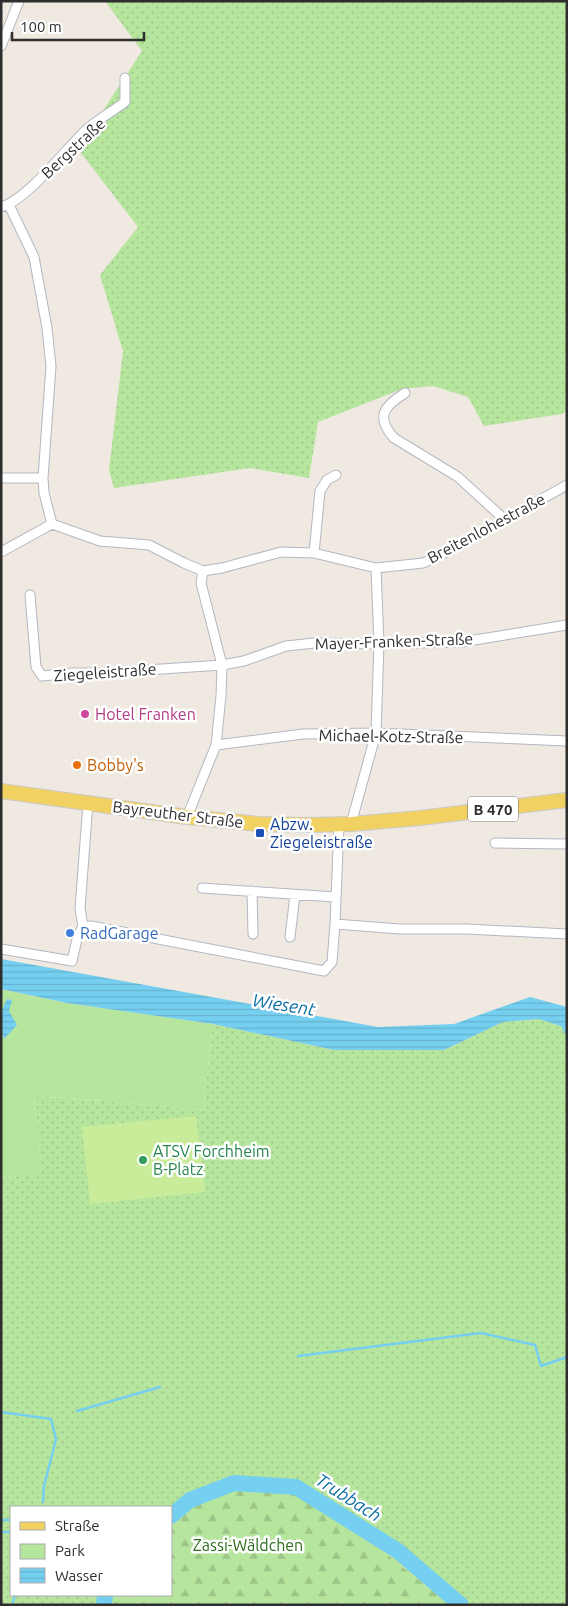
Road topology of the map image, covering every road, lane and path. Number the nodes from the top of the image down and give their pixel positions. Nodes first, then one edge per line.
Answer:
1 (19, 1) edge
2 (1, 46) edge
3 (125, 78) dead end
4 (5, 206) edge
5 (405, 393) dead end
6 (336, 475) dead end
7 (1, 478) edge
8 (43, 478) junction
9 (567, 485) edge
10 (504, 519) junction
11 (52, 524) junction
12 (1, 552) edge
13 (314, 553) junction
14 (376, 568) junction
15 (203, 570) junction
16 (30, 594) dead end
17 (567, 624) edge
18 (379, 644) junction
19 (222, 665) junction
20 (376, 733) junction
21 (567, 741) edge
22 (216, 745) junction
23 (1, 791) edge
24 (567, 800) edge
25 (88, 803) junction
26 (187, 817) junction
27 (345, 824) junction
28 (495, 843) dead end
29 (567, 844) edge
30 (202, 888) dead end
31 (252, 892) junction
32 (295, 895) junction
33 (335, 897) junction
34 (335, 924) junction
35 (83, 927) junction
36 (253, 934) dead end
37 (567, 934) edge
38 (290, 937) dead end
39 (1, 949) edge

1 - 2 street
3 - 4 street, Bergstraße
4 - 8 street
5 - 10 street
6 - 13 street
7 - 8 street
8 - 11 street
9 - 10 street, Breitenlohestraße
10 - 14 street, Breitenlohestraße
11 - 12 street
11 - 15 street, Breitenlohestraße
13 - 14 street, Breitenlohestraße
13 - 15 street, Breitenlohestraße
14 - 18 street
15 - 19 street
16 - 19 street, Ziegeleistraße
17 - 18 street, Mayer-Franken-Straße
18 - 19 street, Mayer-Franken-Straße
18 - 20 street
19 - 22 street
20 - 21 street, Michael-Kotz-Straße
20 - 22 street, Michael-Kotz-Straße
20 - 27 street
22 - 26 street
23 - 25 main road, Bayreuther Straße / B 470
24 - 27 main road, Bayreuther Straße / B 470
25 - 26 main road, Bayreuther Straße / B 470
25 - 35 street, Bayreuther Straße
26 - 27 main road, Bayreuther Straße / B 470
27 - 33 street
28 - 29 street
30 - 31 street
31 - 32 street
31 - 36 street
32 - 33 street
32 - 38 street
33 - 34 street
34 - 35 street
34 - 37 street
35 - 39 street

